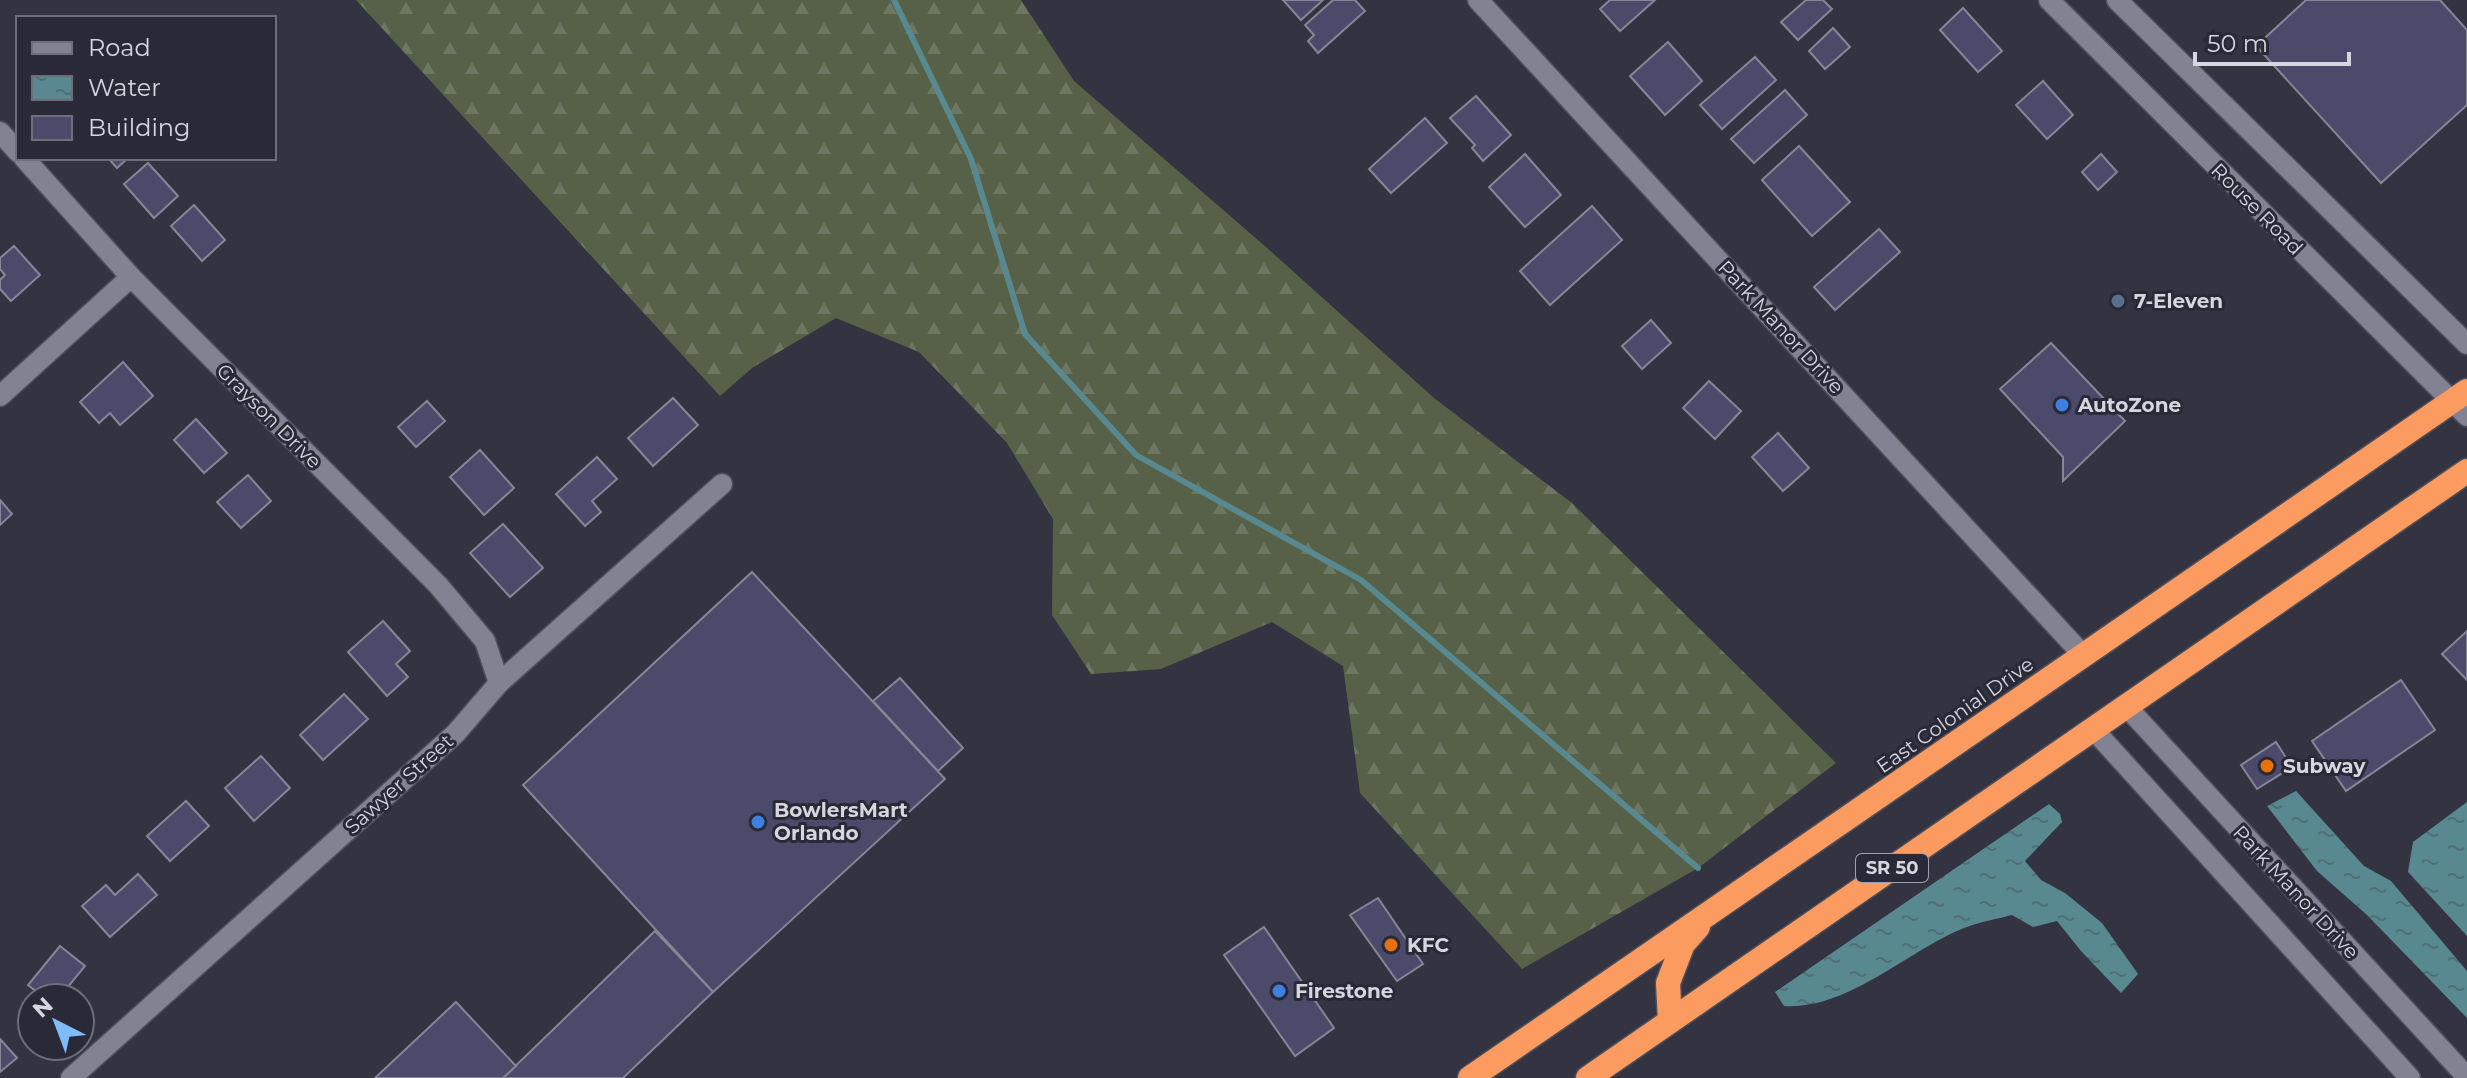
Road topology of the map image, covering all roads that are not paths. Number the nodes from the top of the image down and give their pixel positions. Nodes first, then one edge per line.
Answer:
1 (1478, 0) edge
2 (2049, 0) edge
3 (2117, 0) edge
4 (0, 132) edge
5 (16, 150) edge
6 (26, 160) edge
7 (131, 277) junction
8 (2467, 344) edge
9 (0, 396) edge
10 (2462, 403) edge
11 (2467, 471) edge
12 (722, 484) dead end
13 (2083, 655) junction
14 (499, 683) junction
15 (2126, 706) junction
16 (2093, 729) junction
17 (1713, 910) junction
18 (1670, 1021) junction
19 (2467, 1077) edge
20 (71, 1078) edge
21 (1470, 1078) edge
22 (1588, 1078) edge
23 (2410, 1078) edge

1 - 13 street, Park Manor Drive
2 - 10 street, Rouse Road
3 - 8 street
4 - 5 street
6 - 7 street, Grayson Drive
7 - 9 street
7 - 14 street, Grayson Drive
10 - 13 highway, East Colonial Drive
11 - 15 highway, SR 50
12 - 14 street, Sawyer Street
13 - 17 highway, East Colonial Drive
14 - 20 street, Sawyer Street
15 - 16 highway, SR 50
15 - 19 street, Park Manor Drive
16 - 18 highway, SR 50
16 - 23 street, Park Manor Drive
17 - 18 highway
17 - 21 highway, East Colonial Drive
18 - 22 highway, SR 50

